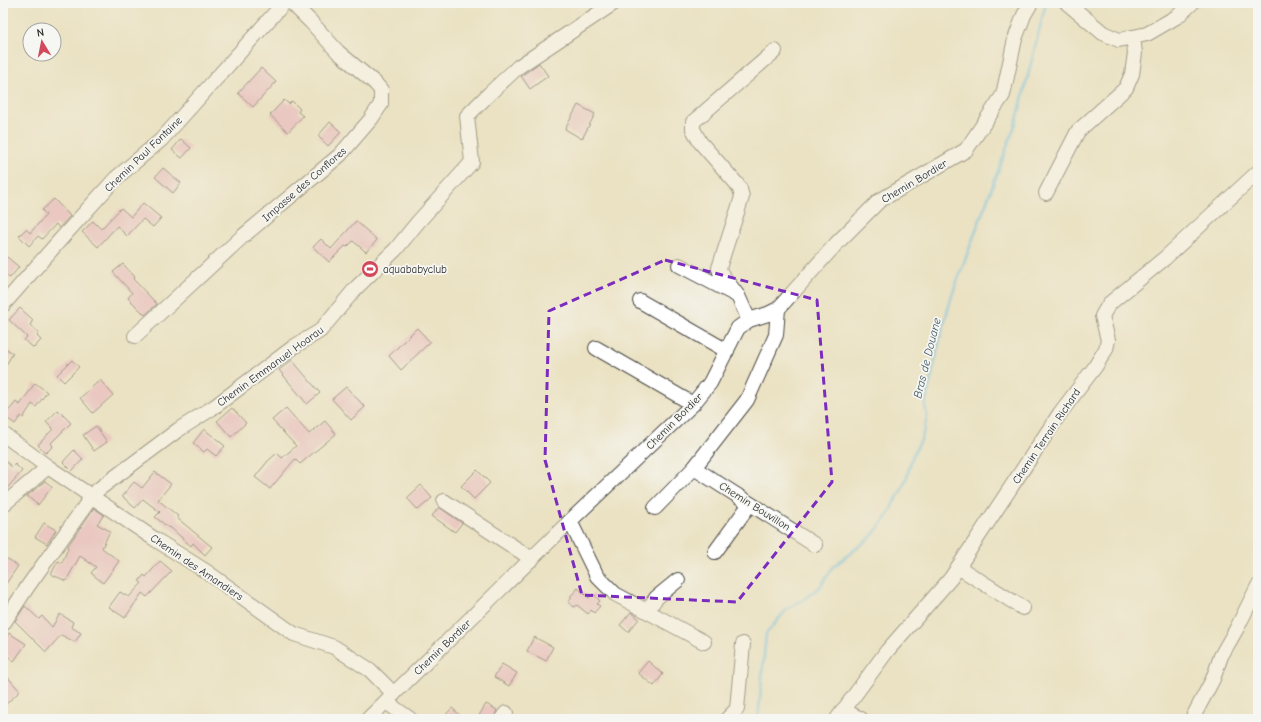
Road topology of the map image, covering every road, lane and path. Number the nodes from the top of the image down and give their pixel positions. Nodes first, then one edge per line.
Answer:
1 (284, 3) edge
2 (292, 3) edge
3 (614, 3) edge
4 (1031, 3) edge
5 (1067, 3) edge
6 (1192, 3) edge
7 (1133, 37) junction
8 (775, 51) dead end
9 (1258, 172) edge
10 (1046, 193) dead end
11 (680, 265) dead end
12 (738, 296) junction
13 (640, 301) dead end
14 (3, 305) edge
15 (778, 309) junction
16 (749, 320) junction
17 (134, 336) dead end
18 (596, 348) dead end
19 (727, 351) junction
20 (693, 404) junction
21 (3, 434) edge
22 (48, 467) junction
23 (694, 468) junction
24 (92, 497) junction
25 (444, 501) dead end
26 (750, 504) junction
27 (3, 505) edge
28 (655, 508) dead end
29 (570, 521) junction
30 (815, 545) dead end
31 (715, 552) dead end
32 (532, 559) junction
33 (958, 567) junction
34 (678, 580) dead end
35 (1258, 586) edge
36 (1023, 608) dead end
37 (647, 611) junction
38 (3, 624) edge
39 (704, 642) dead end
40 (743, 644) dead end
41 (390, 698) junction
42 (840, 714) edge
43 (368, 719) edge
44 (410, 719) edge
45 (727, 719) edge
46 (861, 719) edge
47 (1192, 719) edge

1 - 14 street, Chemin Paul Fontaine
2 - 17 street, Impasse des Conflores
3 - 24 street, Chemin Emmanuel Hoarau
4 - 15 street, Chemin Bordier
5 - 7 street
6 - 7 street
7 - 10 street
8 - 12 street
9 - 33 street, Chemin Terrain Richard
11 - 12 street
12 - 16 street
13 - 19 street
15 - 16 street, Chemin Bordier
15 - 23 street
16 - 19 street, Chemin Bordier
18 - 20 street
19 - 20 street, Chemin Bordier
20 - 29 street, Chemin Bordier
21 - 22 street, Chemin des Amandiers
22 - 24 street, Chemin des Amandiers
22 - 27 street
23 - 26 street, Chemin Bouvillon
23 - 28 street
24 - 38 street, Chemin Emmanuel Hoarau
24 - 41 street, Chemin des Amandiers
25 - 32 street
26 - 30 street, Chemin Bouvillon
26 - 31 street
29 - 32 street, Chemin Bordier
29 - 37 street
32 - 41 street, Chemin Bordier
33 - 36 street
33 - 42 street, Chemin Terrain Richard
34 - 37 street
35 - 47 street
37 - 39 street
40 - 45 street
41 - 43 street, Chemin Bordier
41 - 44 street, Chemin des Amandiers
42 - 46 street

